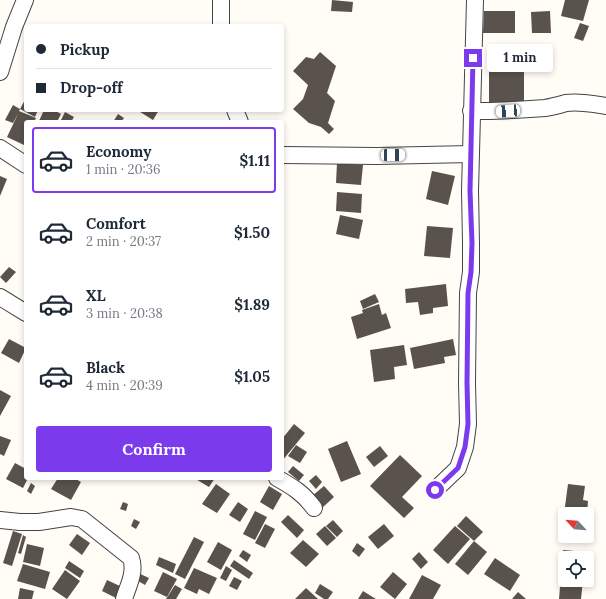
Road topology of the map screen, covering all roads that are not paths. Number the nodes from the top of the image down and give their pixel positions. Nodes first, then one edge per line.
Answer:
1 (25, 0) edge
2 (221, 0) edge
3 (475, 0) edge
4 (221, 24) edge
5 (0, 72) edge
6 (606, 106) edge
7 (471, 111) junction
8 (0, 148) edge
9 (471, 154) junction
10 (284, 155) edge
11 (24, 164) edge
12 (0, 296) edge
13 (24, 312) edge
14 (280, 480) edge
15 (435, 490) dead end
16 (314, 508) dead end
17 (0, 520) edge
18 (124, 599) edge

1 - 5 street
2 - 4 street
3 - 7 street
6 - 7 street
7 - 9 street
8 - 11 street
9 - 10 street
9 - 15 street
12 - 13 street
14 - 16 street
17 - 18 street

